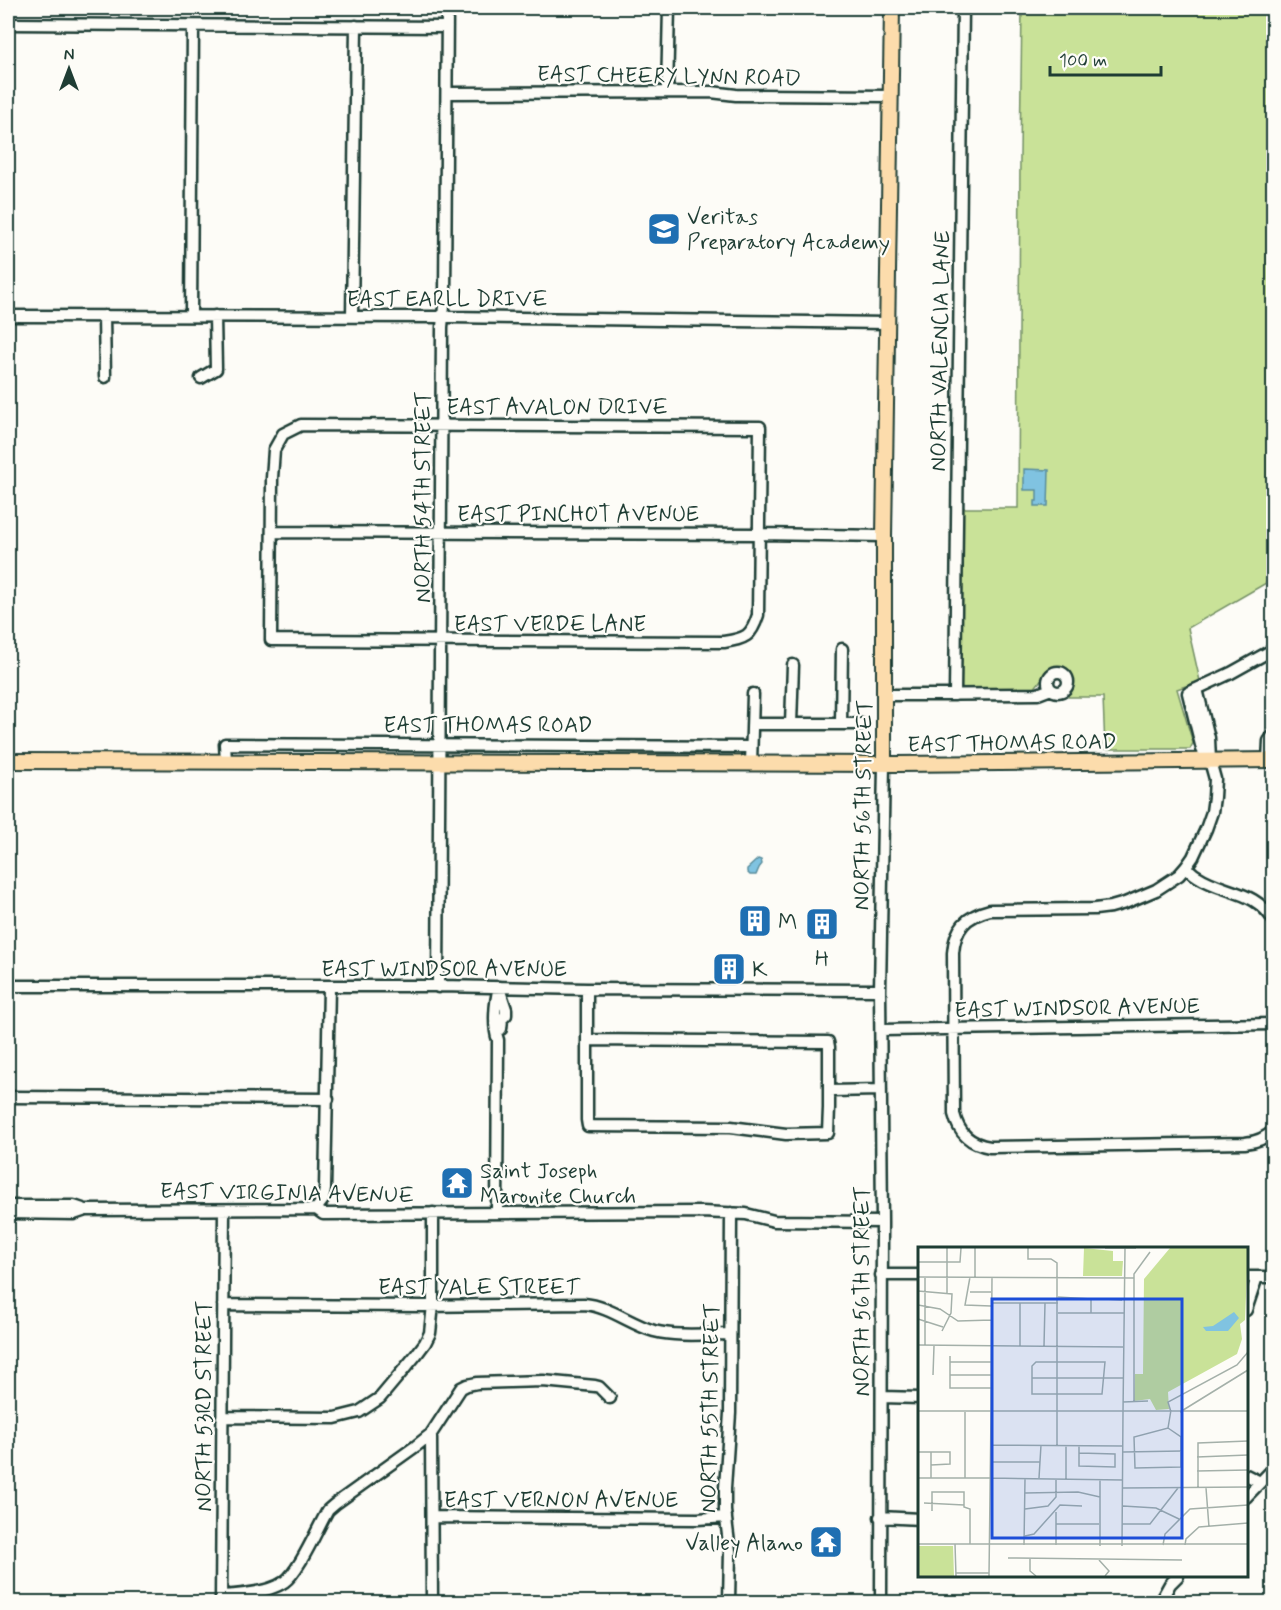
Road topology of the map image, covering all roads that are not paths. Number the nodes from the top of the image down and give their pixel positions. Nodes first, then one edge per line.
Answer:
1 (447, 8) edge
2 (669, 8) edge
3 (892, 8) edge
4 (963, 8) edge
5 (8, 24) edge
6 (193, 26) junction
7 (356, 26) junction
8 (447, 27) junction
9 (667, 92) junction
10 (447, 93) junction
11 (891, 96) junction
12 (8, 316) edge
13 (104, 316) junction
14 (191, 316) junction
15 (216, 316) junction
16 (352, 317) junction
17 (442, 317) junction
18 (887, 323) junction
19 (105, 377) dead end
20 (201, 378) dead end
21 (442, 425) junction
22 (273, 532) junction
23 (441, 532) junction
24 (759, 534) junction
25 (884, 536) junction
26 (440, 642) junction
27 (842, 649) dead end
28 (1274, 649) edge
29 (793, 664) dead end
30 (1051, 689) dead end
31 (753, 694) dead end
32 (884, 695) junction
33 (955, 695) junction
34 (753, 724) junction
35 (791, 724) junction
36 (841, 724) junction
37 (861, 724) dead end
38 (1274, 734) edge
39 (440, 745) junction
40 (750, 747) junction
41 (1270, 760) edge
42 (8, 761) edge
43 (226, 761) junction
44 (1210, 761) junction
45 (440, 762) junction
46 (751, 764) junction
47 (884, 764) junction
48 (1186, 867) junction
49 (1274, 921) edge
50 (8, 986) edge
51 (329, 987) junction
52 (438, 987) junction
53 (499, 987) junction
54 (587, 989) junction
55 (880, 990) junction
56 (1274, 1024) edge
57 (954, 1029) junction
58 (881, 1030) junction
59 (587, 1040) junction
60 (881, 1090) junction
61 (829, 1091) junction
62 (8, 1097) edge
63 (327, 1099) junction
64 (1273, 1131) edge
65 (8, 1206) edge
66 (316, 1209) junction
67 (86, 1210) junction
68 (224, 1210) junction
69 (8, 1213) edge
70 (433, 1213) junction
71 (497, 1213) junction
72 (731, 1213) junction
73 (882, 1222) junction
74 (881, 1275) junction
75 (918, 1275) edge
76 (1252, 1277) edge
77 (1274, 1277) edge
78 (1248, 1299) edge
79 (223, 1305) junction
80 (433, 1305) junction
81 (730, 1334) junction
82 (610, 1398) dead end
83 (882, 1398) junction
84 (918, 1398) edge
85 (222, 1418) junction
86 (430, 1434) junction
87 (1274, 1468) edge
88 (1248, 1477) edge
89 (1260, 1482) junction
90 (1248, 1495) edge
91 (432, 1517) junction
92 (726, 1517) junction
93 (880, 1517) junction
94 (918, 1519) edge
95 (1176, 1577) edge
96 (221, 1599) edge
97 (432, 1602) edge
98 (729, 1602) edge
99 (880, 1602) edge
100 (1160, 1602) edge

1 - 8 street, NORTH 54TH STREET
2 - 9 street
3 - 11 main road, NORTH 56TH STREET
4 - 33 street, NORTH VALENCIA LANE
5 - 6 street
6 - 7 street
6 - 14 street
7 - 8 street
7 - 16 street
8 - 10 street, NORTH 54TH STREET
9 - 10 street, EAST CHEERY LYNN ROAD
9 - 11 street, EAST CHEERY LYNN ROAD
10 - 17 street, NORTH 54TH STREET
11 - 18 main road, NORTH 56TH STREET
12 - 13 street, EAST EARLL DRIVE
13 - 14 street, EAST EARLL DRIVE
13 - 19 street
14 - 15 street, EAST EARLL DRIVE
15 - 16 street, EAST EARLL DRIVE
15 - 20 street
16 - 17 street, EAST EARLL DRIVE
17 - 18 street, EAST EARLL DRIVE
17 - 21 street, NORTH 54TH STREET
18 - 25 main road, NORTH 56TH STREET
21 - 22 street, EAST AVALON DRIVE
21 - 23 street, NORTH 54TH STREET
21 - 24 street, EAST AVALON DRIVE
22 - 23 street, EAST PINCHOT AVENUE
22 - 26 street, EAST VERDE LANE
23 - 24 street, EAST PINCHOT AVENUE
23 - 26 street, NORTH 54TH STREET
24 - 25 street, EAST PINCHOT AVENUE
24 - 26 street, EAST VERDE LANE
25 - 32 main road, NORTH 56TH STREET
26 - 39 street, NORTH 54TH STREET
27 - 36 street
28 - 44 street
29 - 35 street
30 - 33 street
31 - 34 street
32 - 33 street
32 - 47 main road, NORTH 56TH STREET
34 - 35 street
34 - 40 street
35 - 36 street
36 - 37 street
38 - 41 street
39 - 40 street, EAST THOMAS ROAD
39 - 43 street, EAST THOMAS ROAD
39 - 45 street, NORTH 54TH STREET
40 - 46 street
41 - 44 main road, EAST THOMAS ROAD
42 - 43 main road, EAST THOMAS ROAD
43 - 45 main road, EAST THOMAS ROAD
44 - 47 main road, EAST THOMAS ROAD
44 - 48 street
45 - 46 main road, EAST THOMAS ROAD
45 - 52 street, NORTH 54TH STREET
46 - 47 main road, EAST THOMAS ROAD
47 - 55 street, NORTH 56TH STREET
48 - 49 street
48 - 57 street
50 - 51 street, EAST WINDSOR AVENUE
51 - 52 street, EAST WINDSOR AVENUE
51 - 63 street
52 - 53 street, EAST WINDSOR AVENUE
53 - 54 street, EAST WINDSOR AVENUE
53 - 71 street
54 - 55 street, EAST WINDSOR AVENUE
54 - 59 street
55 - 58 street, NORTH 56TH STREET
56 - 57 street, EAST WINDSOR AVENUE
57 - 58 street, EAST WINDSOR AVENUE
57 - 64 street
58 - 60 street, NORTH 56TH STREET
59 - 61 street
59 - 61 street
60 - 61 street
60 - 73 street, NORTH 56TH STREET
62 - 63 street
63 - 66 street
65 - 67 street, EAST VIRGINIA AVENUE
66 - 68 street, EAST VIRGINIA AVENUE
66 - 70 street, EAST VIRGINIA AVENUE
67 - 68 street, EAST VIRGINIA AVENUE
67 - 69 street, EAST VIRGINIA AVENUE
68 - 79 street, NORTH 53RD STREET
70 - 71 street, EAST VIRGINIA AVENUE
70 - 80 street
71 - 72 street, EAST VIRGINIA AVENUE
72 - 73 street, EAST VIRGINIA AVENUE
72 - 81 street, NORTH 55TH STREET
73 - 74 street, NORTH 56TH STREET
74 - 75 street
74 - 83 street, NORTH 56TH STREET
76 - 77 street
76 - 78 street
79 - 80 street, EAST YALE STREET
79 - 85 street, NORTH 53RD STREET
80 - 81 street, EAST YALE STREET
80 - 85 street
81 - 92 street, NORTH 55TH STREET
82 - 86 street
83 - 84 street
83 - 93 street, NORTH 56TH STREET
85 - 96 street, NORTH 53RD STREET
86 - 91 street
86 - 96 street
87 - 89 street
88 - 89 street
89 - 90 street
91 - 92 street, EAST VERNON AVENUE
91 - 97 street
92 - 98 street, NORTH 55TH STREET
93 - 94 street
93 - 99 street, NORTH 56TH STREET
95 - 100 street

